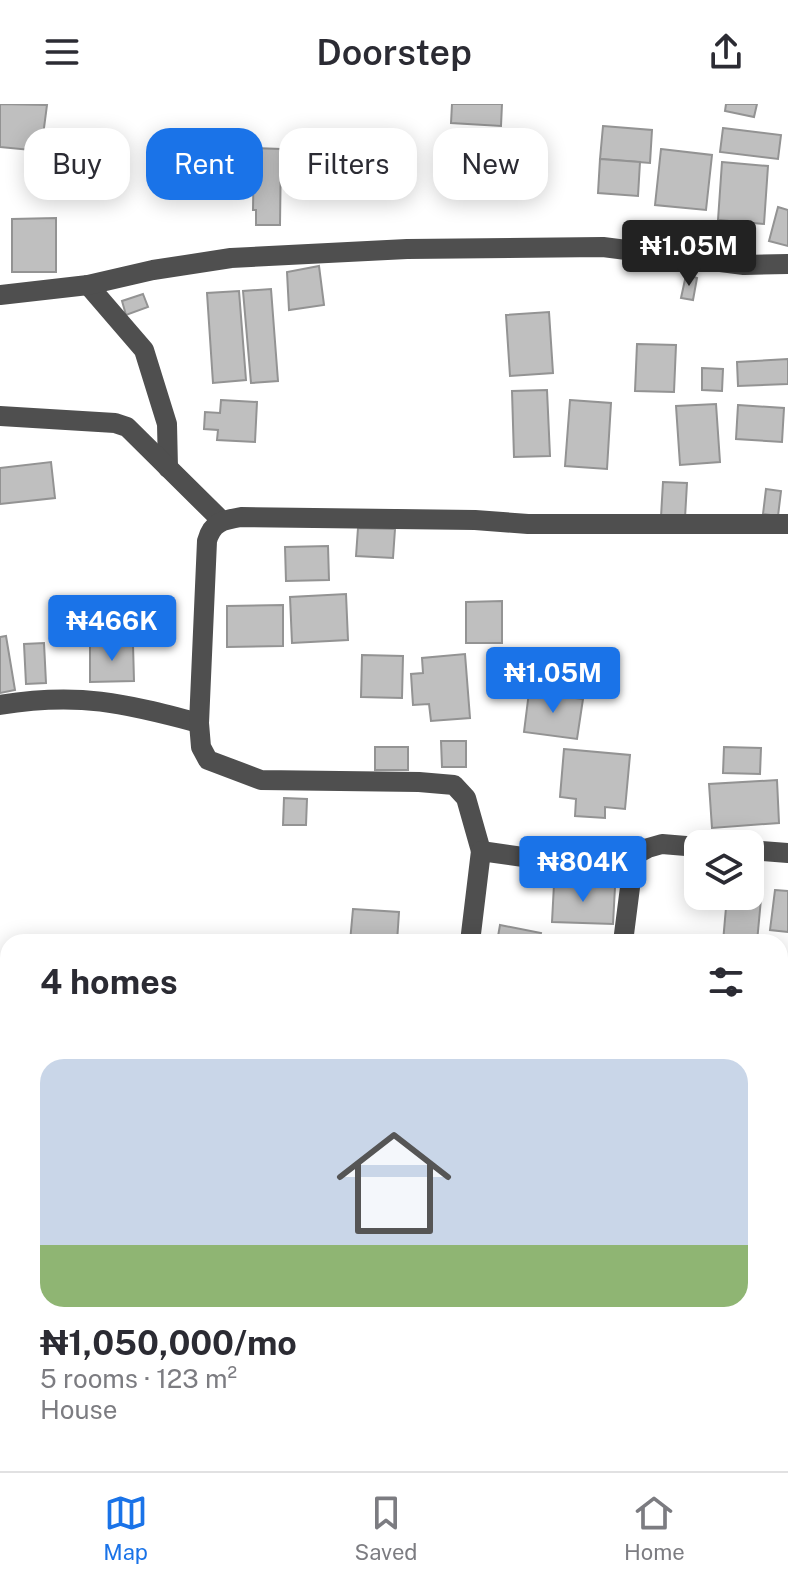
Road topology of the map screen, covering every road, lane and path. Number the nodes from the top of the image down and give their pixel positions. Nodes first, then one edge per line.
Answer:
1 (788, 264) edge
2 (88, 285) junction
3 (0, 295) edge
4 (0, 416) edge
5 (168, 468) junction
6 (221, 520) junction
7 (788, 524) edge
8 (0, 705) edge
9 (199, 723) junction
10 (684, 846) edge
11 (481, 851) junction
12 (764, 851) edge
13 (788, 853) edge
14 (634, 856) junction
15 (471, 934) edge
16 (624, 934) edge

1 - 2 street
2 - 3 street
2 - 5 street
4 - 5 street
5 - 6 street
6 - 7 street
6 - 9 street
8 - 9 street
9 - 11 street
10 - 14 street
11 - 14 street
11 - 15 street
12 - 13 street
14 - 16 street

